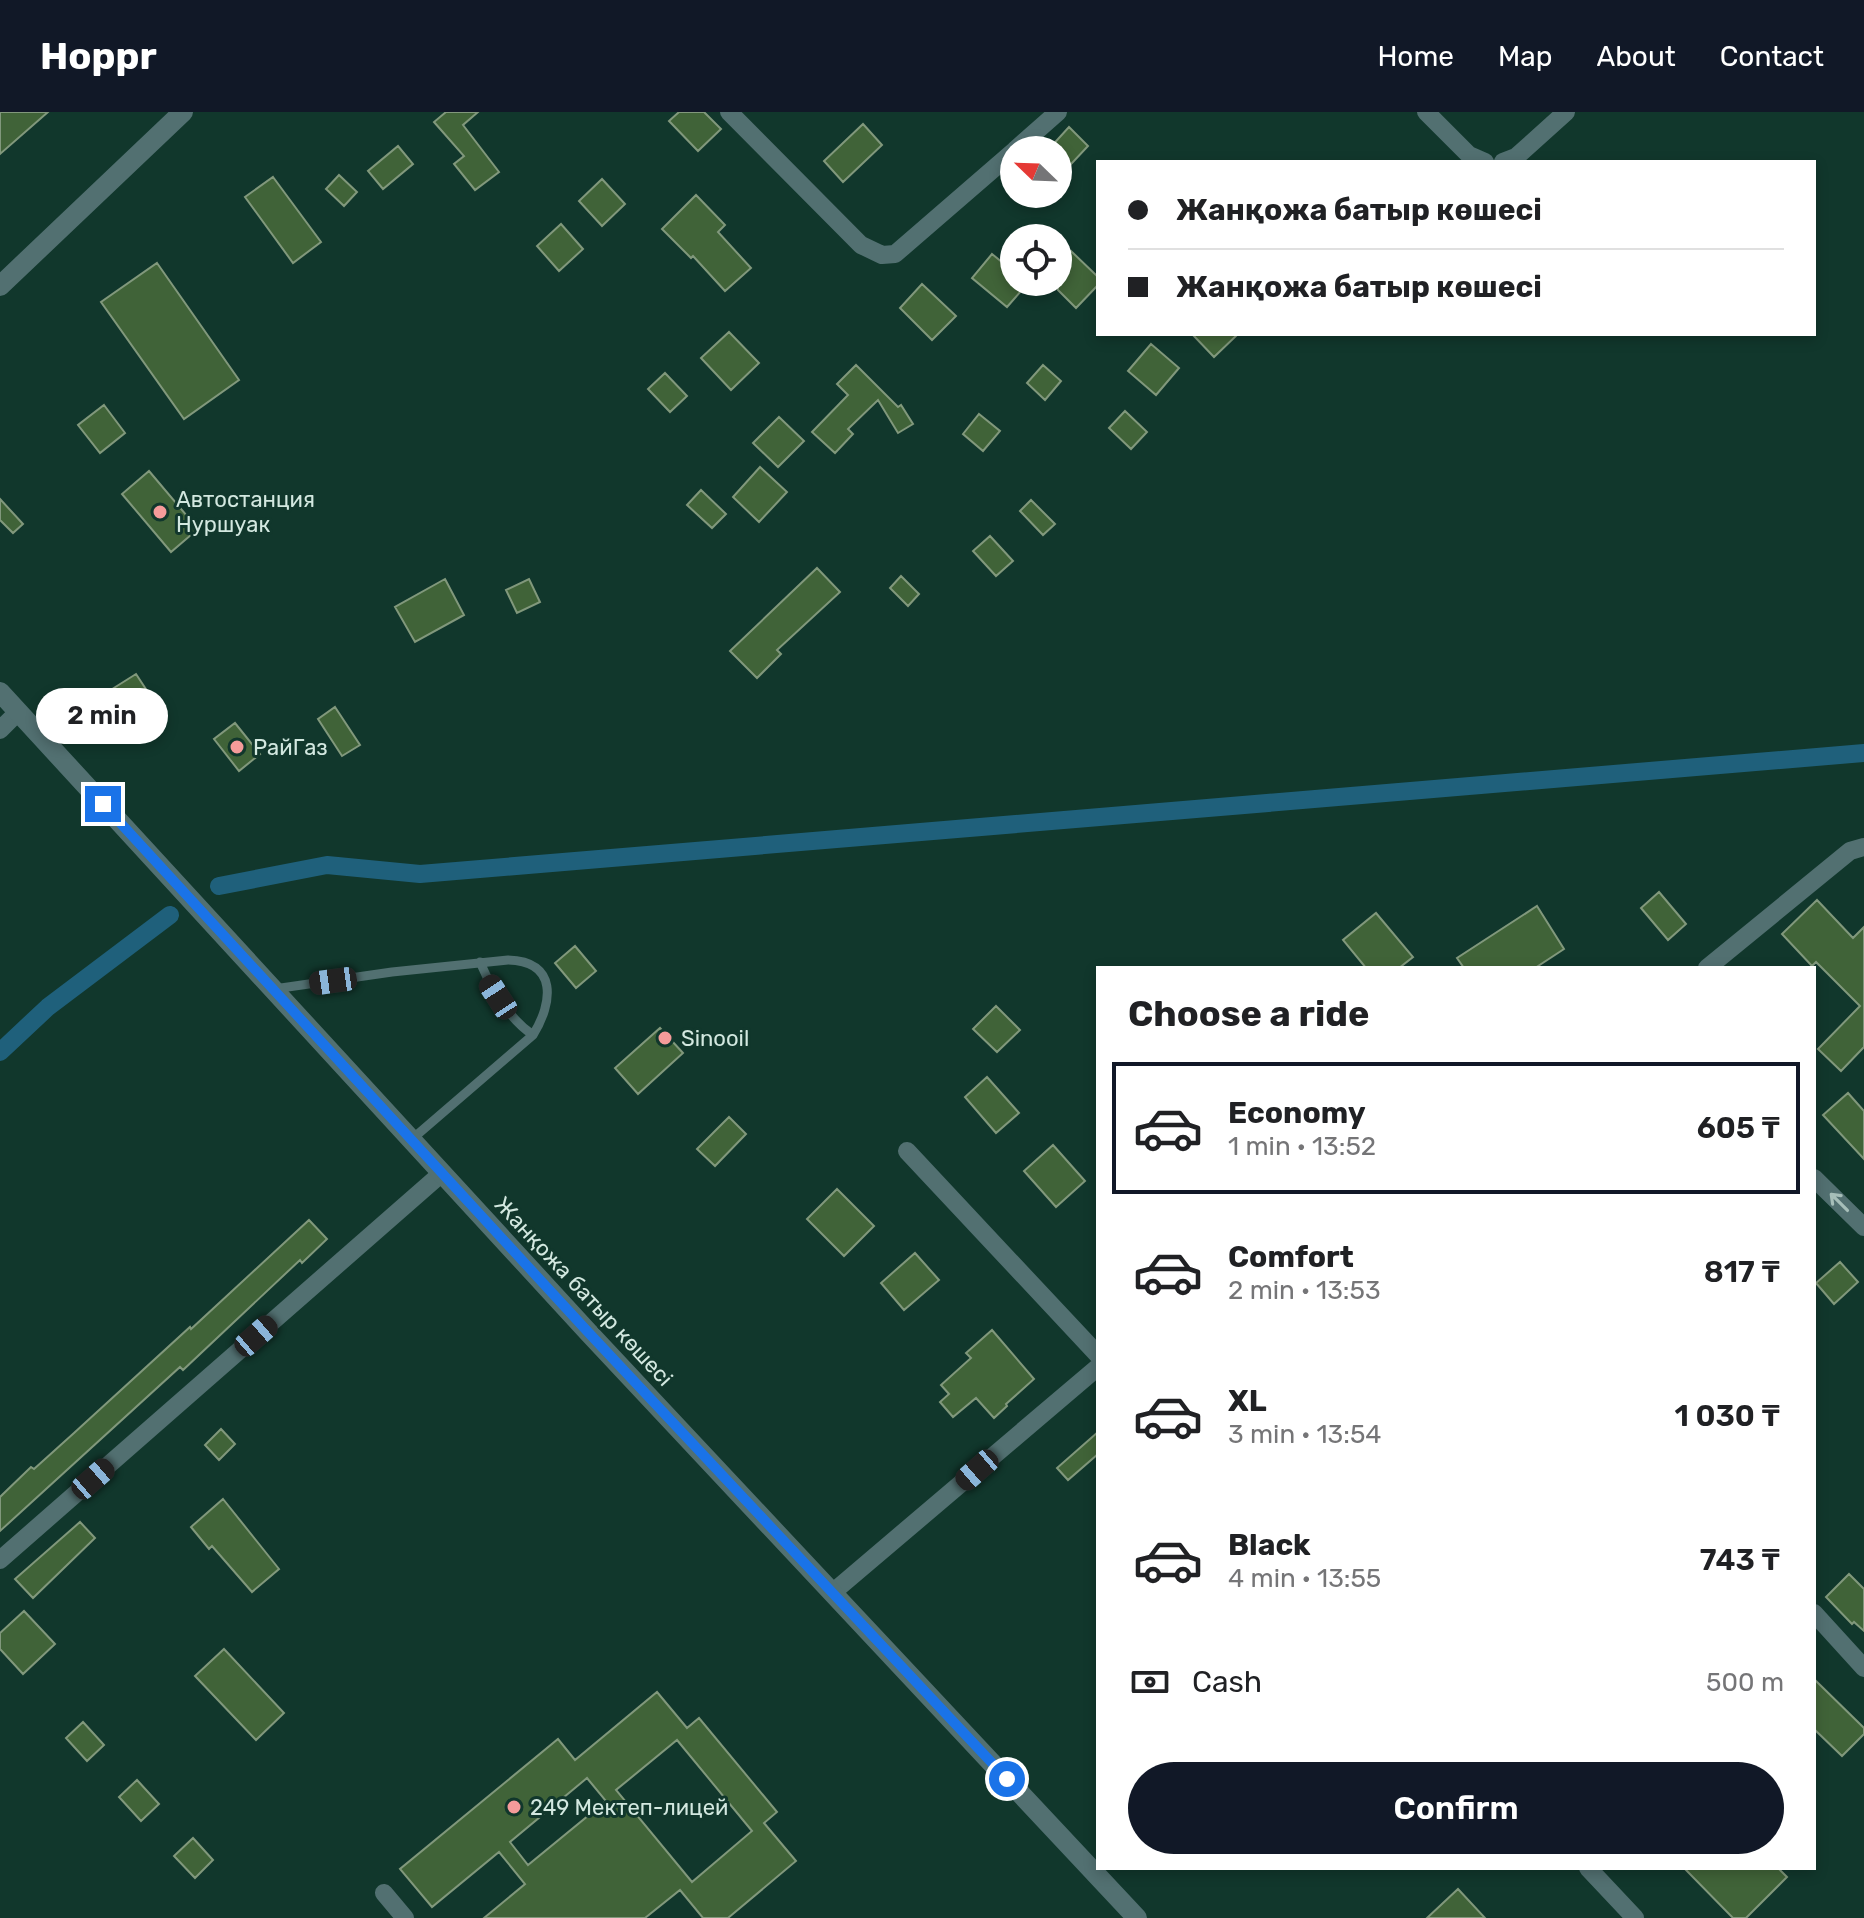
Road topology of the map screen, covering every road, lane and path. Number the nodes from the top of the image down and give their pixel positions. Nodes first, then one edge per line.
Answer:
1 (183, 112) edge
2 (729, 112) edge
3 (1058, 112) edge
4 (1426, 112) edge
5 (1566, 112) edge
6 (1032, 136) edge
7 (1480, 160) edge
8 (1508, 160) edge
9 (1000, 164) edge
10 (0, 286) edge
11 (0, 692) edge
12 (18, 712) junction
13 (0, 730) edge
14 (1864, 847) edge
15 (480, 962) junction
16 (1709, 966) edge
17 (273, 989) junction
18 (533, 1035) junction
19 (411, 1140) junction
20 (907, 1151) dead end
21 (442, 1173) junction
22 (1816, 1180) edge
23 (1864, 1227) edge
24 (1096, 1353) edge
25 (1096, 1369) edge
26 (0, 1560) edge
27 (832, 1593) junction
28 (1816, 1615) edge
29 (1864, 1668) edge
30 (1590, 1870) edge
31 (384, 1893) dead end
32 (405, 1918) edge
33 (1137, 1918) edge
34 (1635, 1918) edge

1 - 10 street
2 - 9 street
3 - 6 street
4 - 7 street
5 - 8 street
11 - 12 street, Жанқожа батыр көшесі
12 - 13 street
12 - 17 street, Жанқожа батыр көшесі
14 - 16 street
15 - 17 lane
15 - 18 lane
15 - 18 lane
17 - 19 street, Жанқожа батыр көшесі
18 - 19 lane
19 - 21 street, Жанқожа батыр көшесі
20 - 24 street
21 - 26 street
21 - 27 street, Жанқожа батыр көшесі
23 -> 22 street
25 - 27 street
27 - 33 street, Жанқожа батыр көшесі
28 - 29 street
30 - 34 street
31 - 32 street

